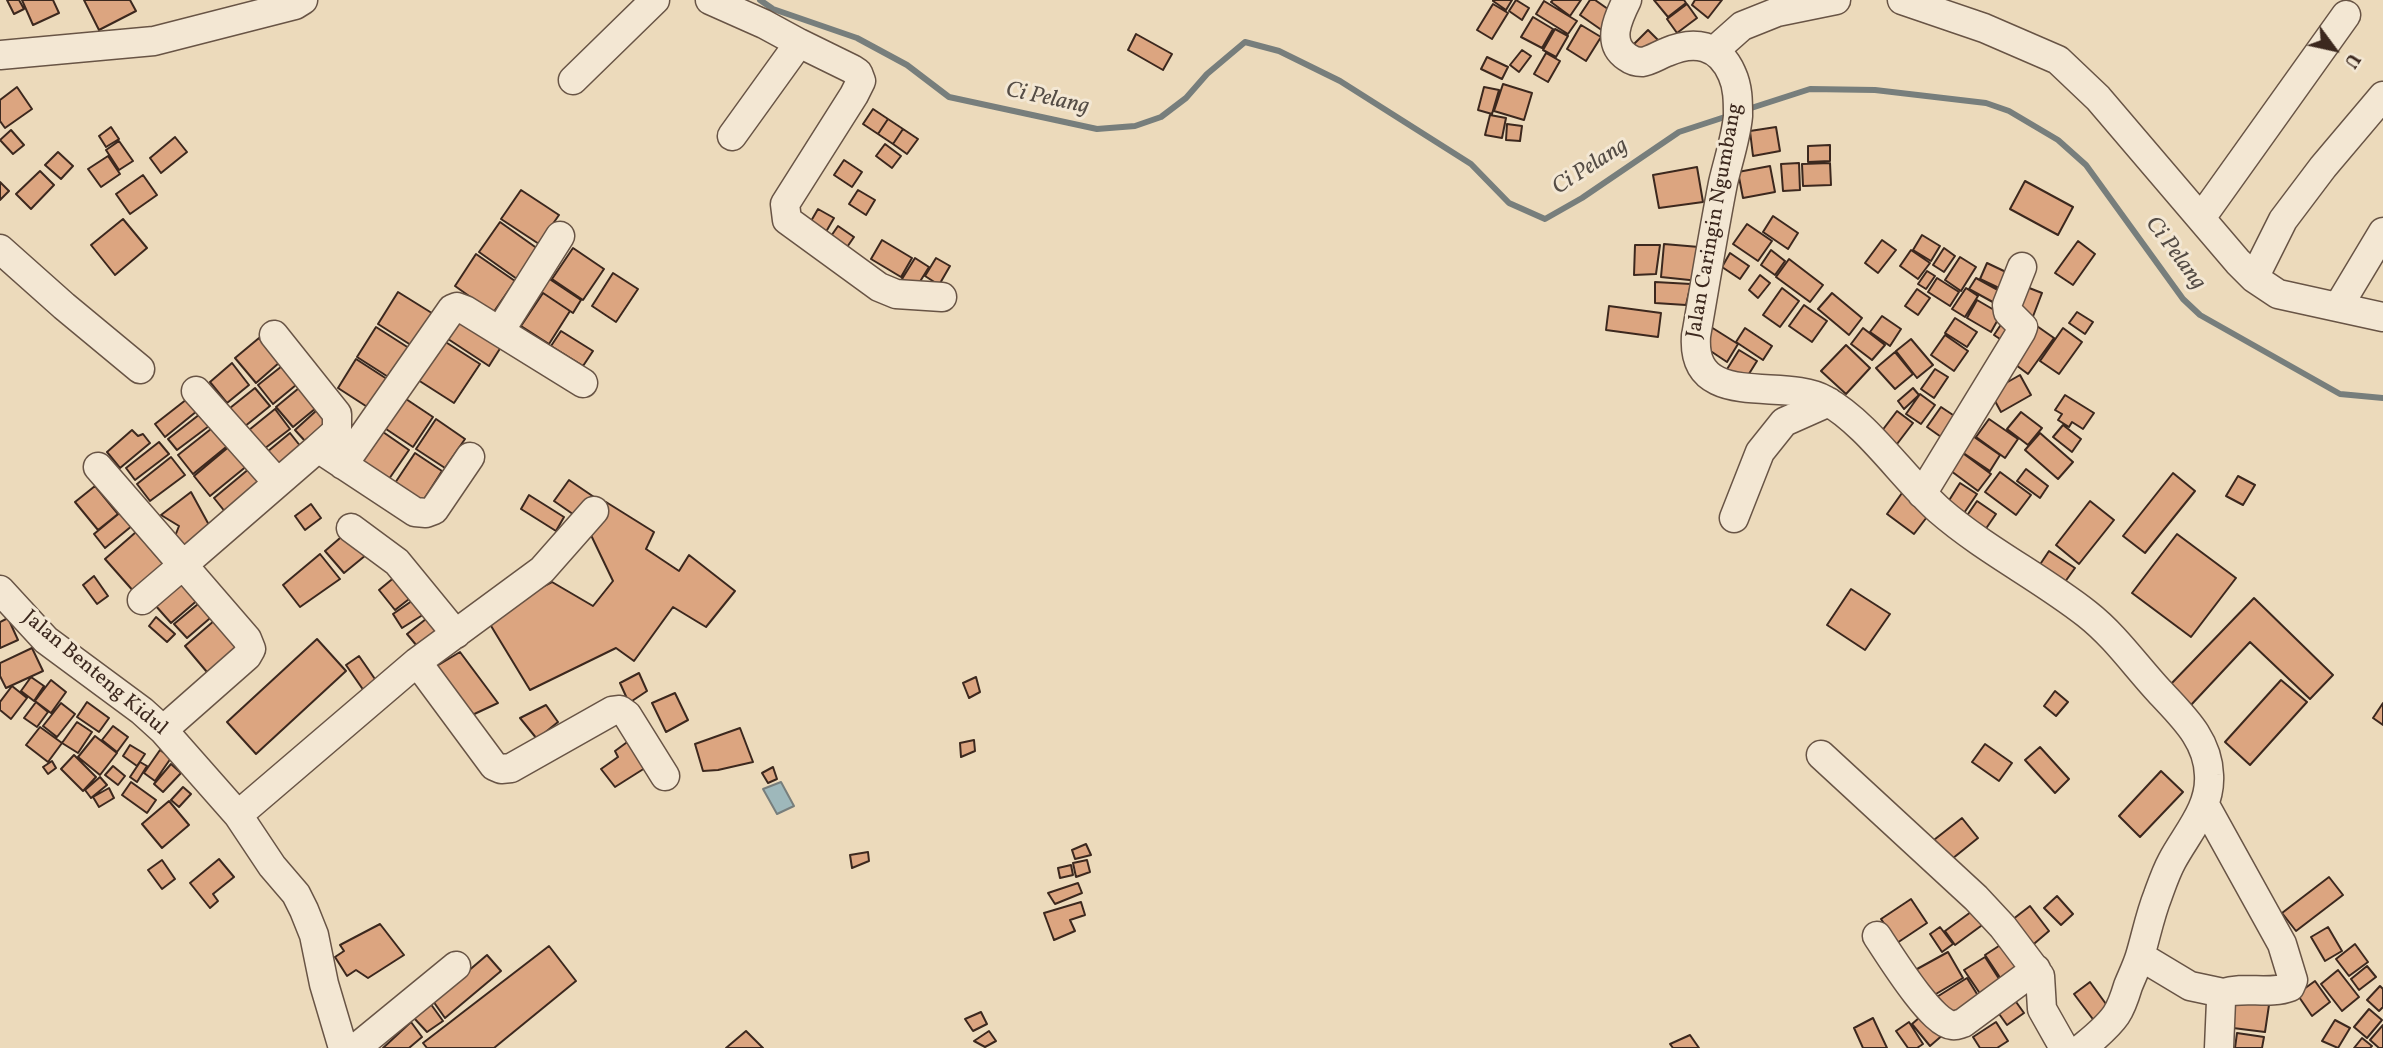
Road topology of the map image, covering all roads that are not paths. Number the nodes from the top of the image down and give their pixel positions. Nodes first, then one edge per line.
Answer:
1 (303, 0) edge
2 (655, 0) edge
3 (709, 0) edge
4 (1627, 0) edge
5 (1836, 0) edge
6 (1902, 0) edge
7 (221, 10) edge
8 (2346, 15) dead end
9 (799, 43) junction
10 (1715, 50) junction
11 (0, 55) edge
12 (573, 80) dead end
13 (2383, 96) edge
14 (732, 136) dead end
15 (2201, 218) junction
16 (2383, 232) edge
17 (560, 236) dead end
18 (0, 249) edge
19 (2022, 267) dead end
20 (2254, 278) junction
21 (942, 298) dead end
22 (2338, 307) junction
23 (2383, 317) edge
24 (500, 331) junction
25 (274, 335) dead end
26 (140, 369) dead end
27 (583, 383) dead end
28 (197, 391) dead end
29 (1829, 402) junction
30 (318, 448) junction
31 (470, 457) dead end
32 (343, 465) junction
33 (98, 467) dead end
34 (277, 482) junction
35 (1922, 494) junction
36 (594, 511) dead end
37 (1734, 518) dead end
38 (351, 528) dead end
39 (183, 565) junction
40 (0, 590) edge
41 (142, 600) dead end
42 (456, 634) junction
43 (417, 662) junction
44 (163, 730) junction
45 (1821, 755) dead end
46 (666, 776) dead end
47 (2205, 805) junction
48 (238, 815) junction
49 (1877, 936) dead end
50 (2140, 956) junction
51 (456, 966) dead end
52 (2036, 969) junction
53 (2223, 993) junction
54 (344, 1048) edge
55 (356, 1048) edge
56 (2064, 1048) edge
57 (2082, 1048) edge
58 (2218, 1048) edge

1 - 7 street
2 - 12 street
3 - 9 street
4 - 10 street
5 - 10 street
6 - 15 street
7 - 11 street
8 - 15 street
9 - 14 street
9 - 21 street
10 - 29 street, Jalan Caringin Ngumbang
13 - 20 street
15 - 20 street
16 - 22 street
17 - 24 street
18 - 26 street
19 - 35 street
20 - 22 street
22 - 23 street
24 - 27 street
24 - 32 street
25 - 30 street
28 - 34 street
29 - 35 street, Jalan Caringin Ngumbang
29 - 37 street
30 - 32 street
30 - 34 street
31 - 32 street
33 - 39 street
34 - 39 street
35 - 47 street, Jalan Caringin Ngumbang
36 - 42 street
38 - 42 street
39 - 41 street
39 - 44 street
40 - 44 street, Jalan Benteng Kidul
42 - 43 street
43 - 46 street
43 - 48 street
44 - 48 street, Jalan Benteng Kidul
45 - 52 street
47 - 50 street, Jalan Caringin Ngumbang
47 - 53 street
48 - 54 street, Jalan Benteng Kidul
49 - 52 street
50 - 53 street
50 - 57 street, Jalan Caringin Ngumbang
51 - 55 street
52 - 56 street
53 - 58 street

